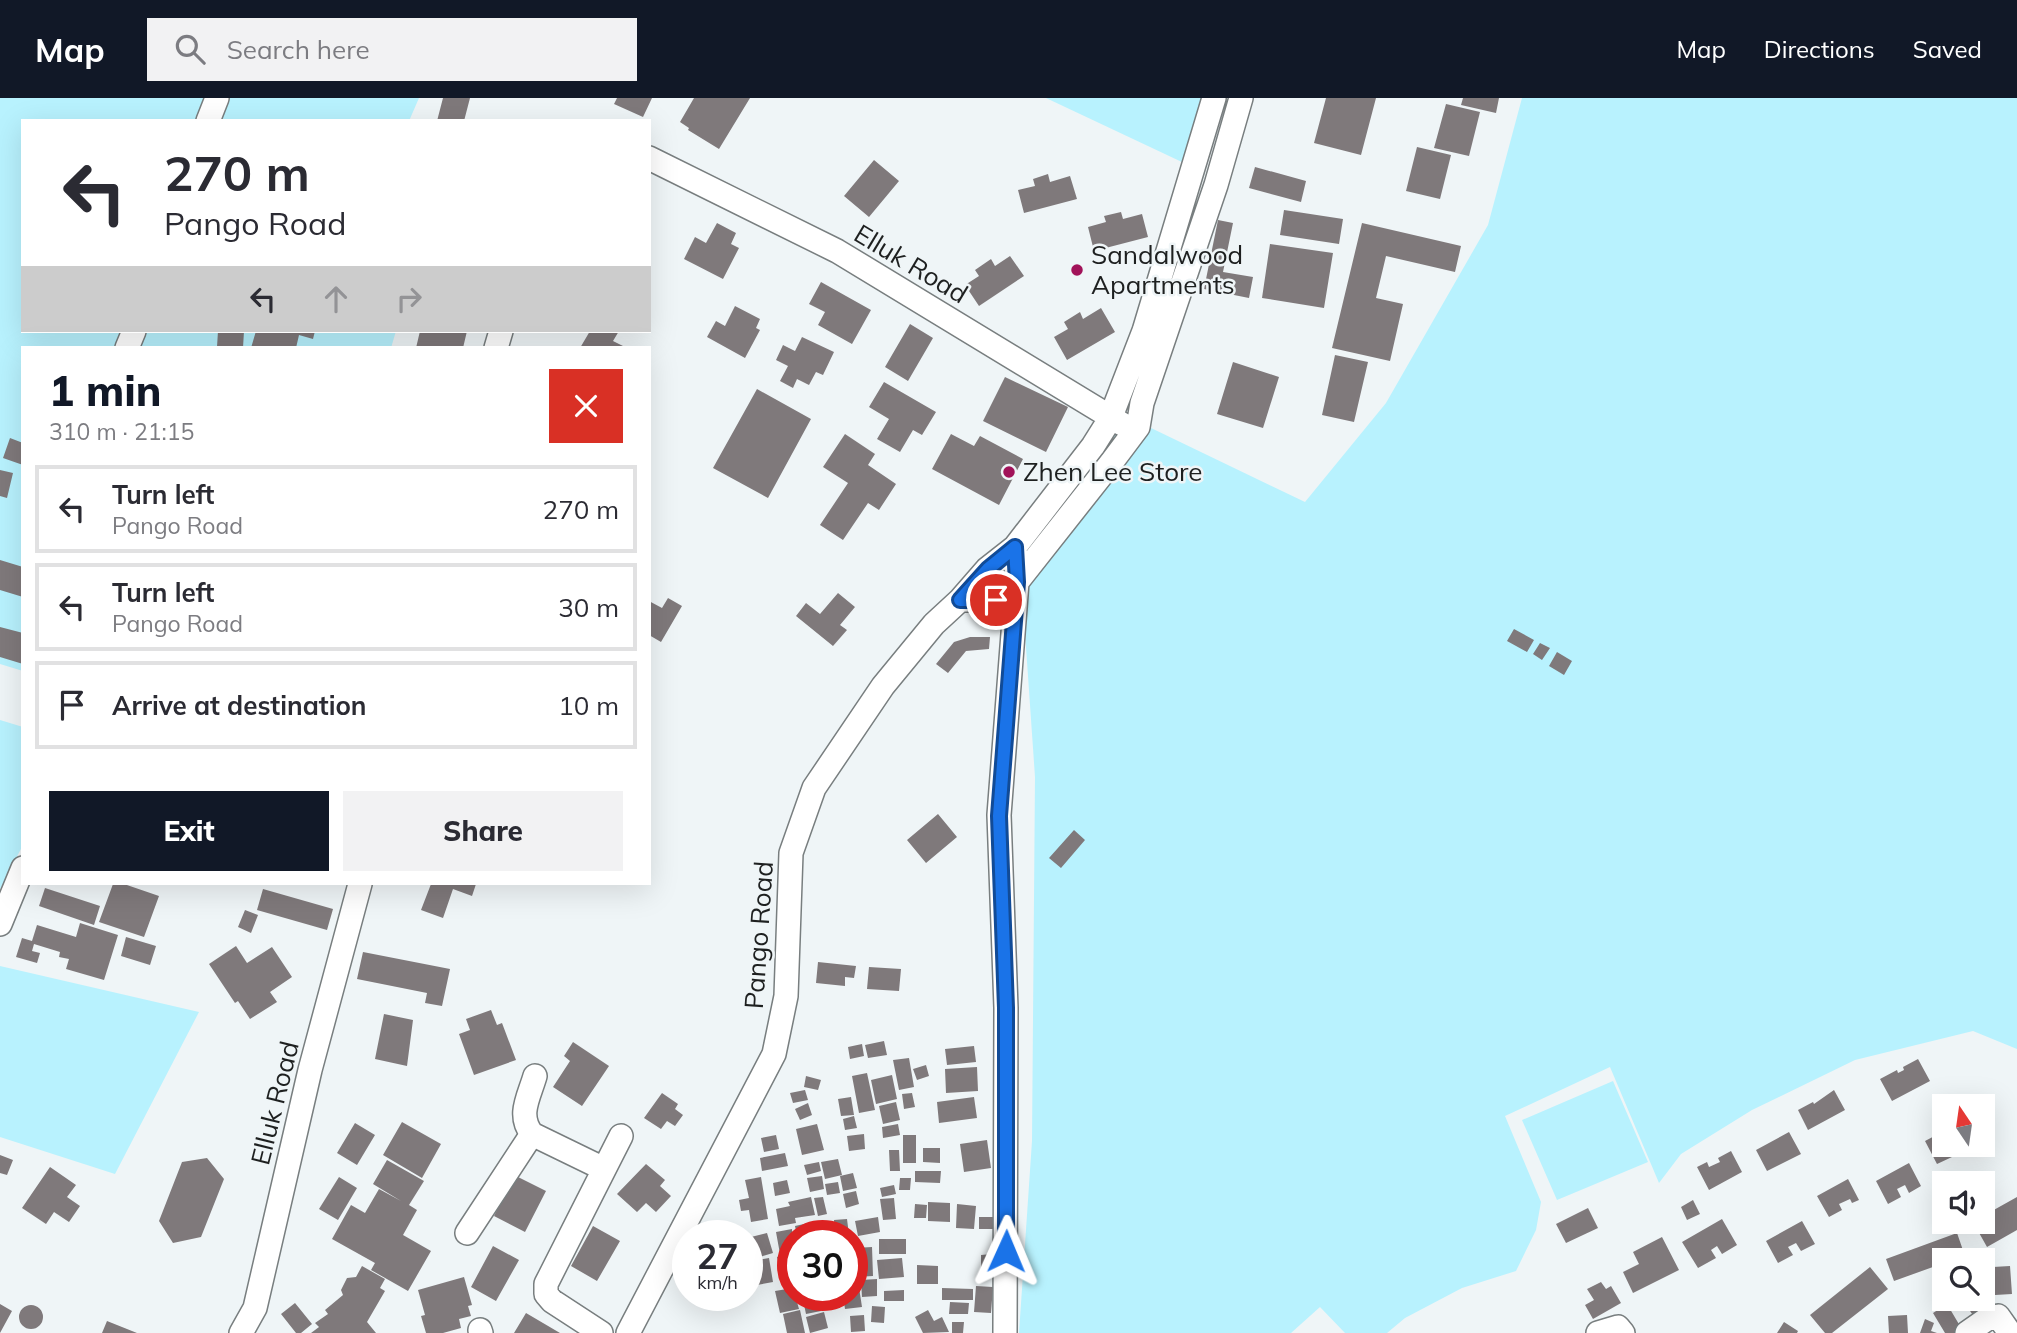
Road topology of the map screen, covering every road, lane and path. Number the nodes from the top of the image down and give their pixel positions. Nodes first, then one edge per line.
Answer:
1 (217, 98) edge
2 (1214, 98) edge
3 (1241, 98) edge
4 (209, 119) edge
5 (651, 159) edge
6 (1110, 419) junction
7 (1135, 430) junction
8 (1015, 547) junction
9 (1017, 582) junction
10 (960, 600) junction
11 (21, 873) edge
12 (360, 885) edge
13 (0, 924) edge
14 (535, 1076) dead end
15 (532, 1134) junction
16 (621, 1136) dead end
17 (604, 1169) junction
18 (467, 1233) dead end
19 (241, 1333) edge
20 (601, 1333) edge
21 (628, 1333) edge
22 (1005, 1333) edge
23 (1598, 1333) edge
24 (1623, 1333) edge
25 (1967, 1333) edge
26 (2010, 1333) edge

1 - 4 street
2 - 6 street, Pango Road
3 - 7 street
5 - 6 street, Elluk Road
6 - 7 street, Elluk Road
6 - 8 street, Pango Road
7 - 9 street
8 - 9 street
8 - 10 street, Pango Road
9 - 10 street
9 - 22 street
10 - 21 street, Pango Road
11 - 13 street
12 - 19 street, Elluk Road
14 - 15 street
15 - 17 street
15 - 18 street
16 - 17 street
17 - 20 street
23 - 24 street
25 - 26 street

